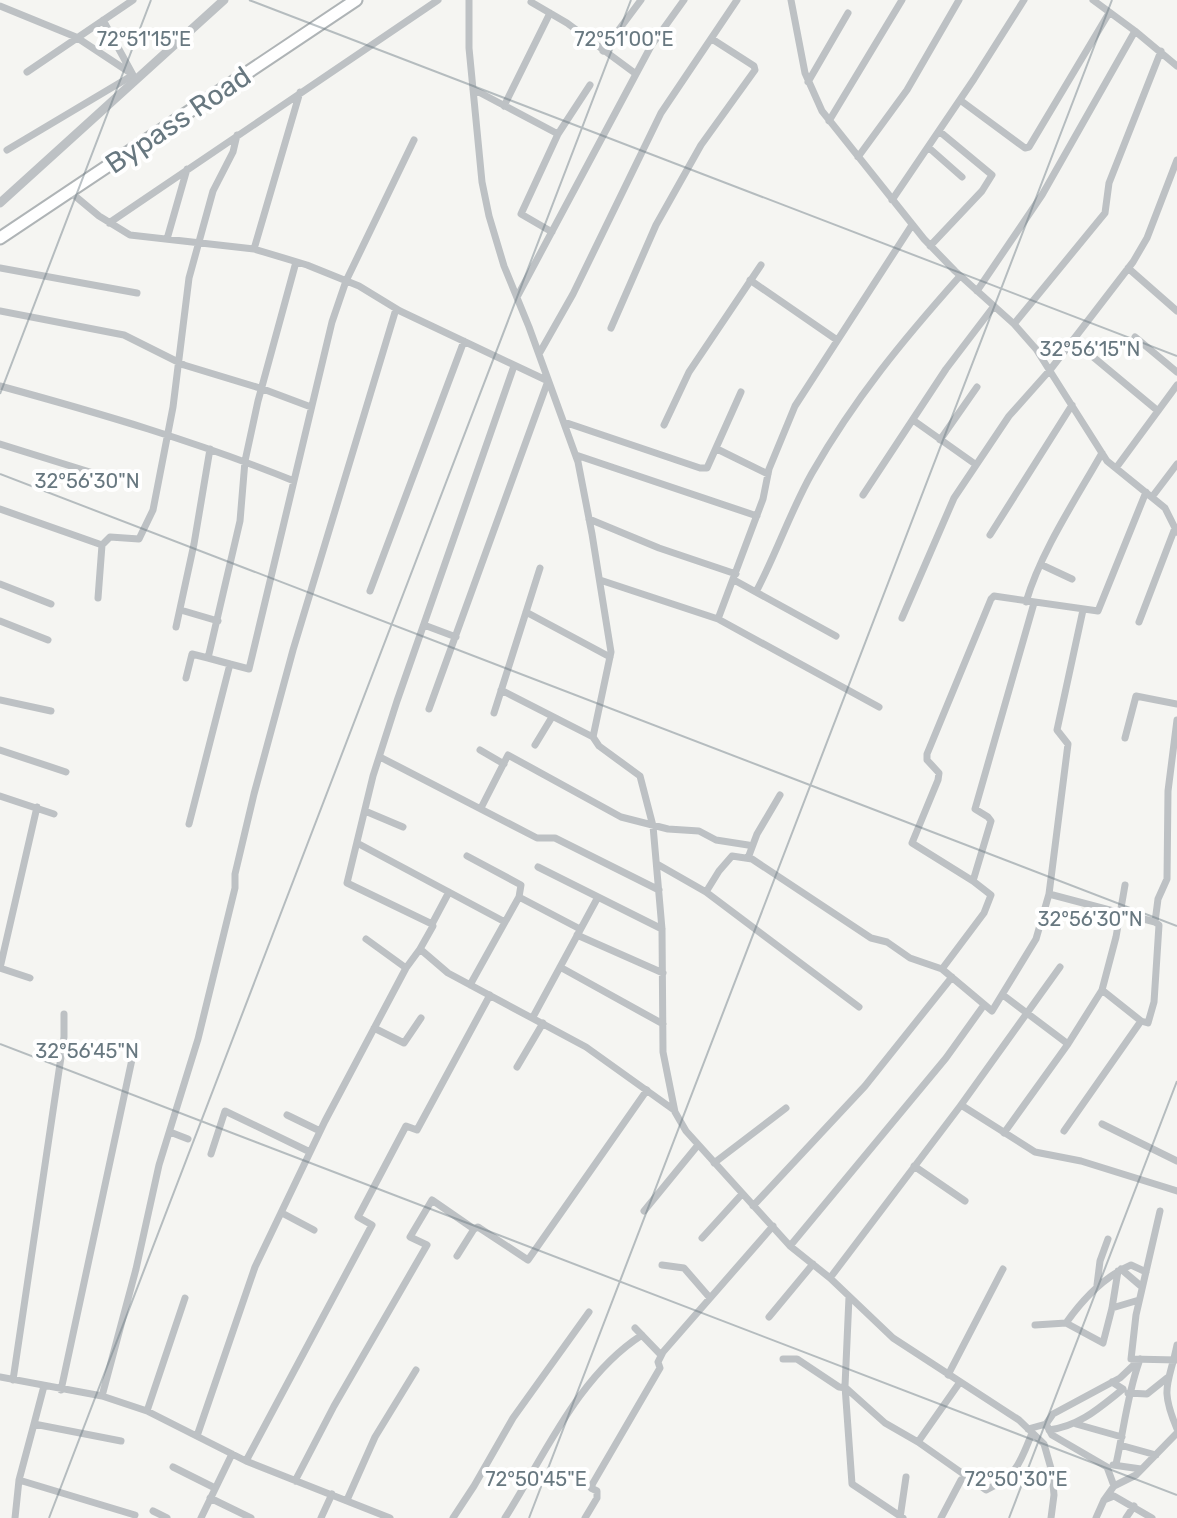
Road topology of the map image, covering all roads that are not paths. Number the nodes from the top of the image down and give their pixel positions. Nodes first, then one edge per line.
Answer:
1 (133, 0) edge
2 (224, 0) edge
3 (356, 0) edge
4 (438, 0) edge
5 (469, 0) edge
6 (641, 0) edge
7 (684, 0) edge
8 (737, 0) edge
9 (791, 0) edge
10 (902, 0) edge
11 (959, 0) edge
12 (1024, 0) edge
13 (1093, 0) edge
14 (531, 2) edge
15 (0, 6) edge
16 (550, 13) junction
17 (848, 13) dead end
18 (1109, 13) junction
19 (103, 20) junction
20 (1135, 31) junction
21 (76, 37) junction
22 (712, 39) junction
23 (603, 51) junction
24 (1161, 51) junction
25 (1177, 66) edge
26 (27, 72) dead end
27 (636, 74) junction
28 (134, 77) junction
29 (808, 82) junction
30 (590, 85) dead end
31 (473, 89) junction
32 (300, 92) junction
33 (960, 100) junction
34 (504, 106) junction
35 (829, 121) junction
36 (939, 131) junction
37 (558, 134) junction
38 (237, 135) junction
39 (414, 140) dead end
40 (928, 147) junction
41 (7, 150) dead end
42 (858, 157) junction
43 (1177, 160) edge
44 (187, 169) junction
45 (962, 177) dead end
46 (69, 191) junction
47 (892, 200) junction
48 (0, 203) edge
49 (109, 223) junction
50 (912, 225) junction
51 (552, 232) junction
52 (0, 238) edge
53 (167, 239) junction
54 (200, 242) junction
55 (930, 246) junction
56 (254, 249) junction
57 (296, 262) junction
58 (761, 265) dead end
59 (0, 268) edge
60 (1128, 268) junction
61 (960, 276) junction
62 (750, 280) junction
63 (346, 281) junction
64 (977, 291) junction
65 (137, 293) dead end
66 (517, 297) junction
67 (994, 306) junction
68 (396, 309) junction
69 (0, 311) edge
70 (1177, 311) edge
71 (1014, 324) junction
72 (611, 328) dead end
73 (1135, 337) dead end
74 (837, 340) junction
75 (464, 341) junction
76 (1074, 341) junction
77 (539, 354) junction
78 (180, 363) junction
79 (514, 366) junction
80 (1050, 370) junction
81 (1177, 372) edge
82 (548, 381) junction
83 (1177, 385) edge
84 (0, 386) edge
85 (977, 387) dead end
86 (263, 389) junction
87 (741, 392) dead end
88 (1072, 405) junction
89 (311, 407) junction
90 (1158, 411) junction
91 (913, 420) junction
92 (564, 422) junction
93 (664, 425) dead end
94 (167, 437) junction
95 (940, 440) junction
96 (0, 444) edge
97 (210, 449) junction
98 (717, 449) junction
99 (1102, 453) junction
100 (576, 455) junction
101 (245, 461) junction
102 (975, 464) junction
103 (1177, 464) edge
104 (1116, 468) junction
105 (768, 474) junction
106 (106, 477) dead end
107 (294, 481) junction
108 (1149, 494) junction
109 (863, 495) dead end
110 (1165, 508) junction
111 (1176, 508) edge
112 (0, 509) edge
113 (757, 516) junction
114 (589, 519) junction
115 (1176, 530) edge
116 (990, 535) dead end
117 (102, 545) junction
118 (1042, 565) junction
119 (540, 568) dead end
120 (735, 577) junction
121 (1072, 579) dead end
122 (600, 580) junction
123 (0, 584) edge
124 (757, 590) junction
125 (370, 591) dead end
126 (98, 598) dead end
127 (1030, 602) junction
128 (51, 604) dead end
129 (1083, 610) junction
130 (184, 611) dead end
131 (526, 612) junction
132 (902, 618) dead end
133 (718, 619) junction
134 (0, 621) edge
135 (218, 621) junction
136 (1139, 622) dead end
137 (424, 625) junction
138 (176, 627) dead end
139 (836, 636) dead end
140 (456, 637) junction
141 (48, 640) dead end
142 (610, 657) junction
143 (208, 658) junction
144 (230, 664) junction
145 (186, 678) dead end
146 (501, 690) junction
147 (0, 700) edge
148 (1177, 704) edge
149 (879, 707) dead end
150 (429, 709) dead end
151 (51, 711) dead end
152 (494, 713) dead end
153 (552, 717) junction
154 (1177, 720) edge
155 (593, 737) junction
156 (1125, 738) dead end
157 (535, 745) dead end
158 (0, 750) edge
159 (480, 750) dead end
160 (380, 757) junction
161 (504, 764) junction
162 (66, 772) dead end
163 (780, 795) dead end
164 (0, 796) edge
165 (37, 807) junction
166 (481, 808) junction
167 (365, 811) junction
168 (54, 814) dead end
169 (189, 824) dead end
170 (653, 826) junction
171 (403, 827) dead end
172 (357, 843) junction
173 (748, 845) dead end
174 (467, 856) dead end
175 (748, 858) junction
176 (657, 864) junction
177 (538, 867) dead end
178 (973, 881) junction
179 (1125, 885) dead end
180 (659, 890) junction
181 (449, 892) junction
182 (706, 892) junction
183 (1049, 894) junction
184 (519, 897) junction
185 (598, 897) junction
186 (1120, 912) junction
187 (505, 922) junction
188 (1155, 922) junction
189 (432, 924) junction
190 (662, 929) junction
191 (579, 932) junction
192 (366, 939) dead end
193 (420, 949) junction
194 (560, 967) junction
195 (1060, 967) dead end
196 (0, 968) edge
197 (406, 968) junction
198 (942, 969) junction
199 (663, 973) junction
200 (952, 977) junction
201 (30, 978) dead end
202 (470, 985) junction
203 (1102, 990) junction
204 (490, 995) junction
205 (1003, 995) junction
206 (984, 1005) junction
207 (859, 1007) dead end
208 (1027, 1013) junction
209 (64, 1014) dead end
210 (533, 1017) junction
211 (421, 1018) dead end
212 (1141, 1021) junction
213 (543, 1023) junction
214 (663, 1024) junction
215 (374, 1028) junction
216 (1068, 1044) junction
217 (134, 1050) dead end
218 (517, 1067) dead end
219 (647, 1090) junction
220 (961, 1105) junction
221 (786, 1108) dead end
222 (674, 1110) junction
223 (287, 1115) dead end
224 (1102, 1124) dead end
225 (320, 1131) junction
226 (1064, 1131) dead end
227 (170, 1132) junction
228 (1004, 1133) junction
229 (188, 1139) dead end
230 (698, 1145) junction
231 (310, 1152) junction
232 (211, 1154) dead end
233 (1177, 1161) edge
234 (714, 1163) junction
235 (914, 1166) junction
236 (1177, 1191) edge
237 (742, 1194) junction
238 (965, 1201) dead end
239 (753, 1206) junction
240 (644, 1211) dead end
241 (1160, 1211) dead end
242 (282, 1213) junction
243 (773, 1226) junction
244 (474, 1229) junction
245 (314, 1230) dead end
246 (702, 1238) dead end
247 (1108, 1239) dead end
248 (790, 1246) junction
249 (457, 1256) dead end
250 (813, 1264) junction
251 (662, 1265) dead end
252 (1003, 1269) dead end
253 (1120, 1270) junction
254 (1146, 1272) junction
255 (830, 1278) junction
256 (1096, 1287) junction
257 (1142, 1287) junction
258 (849, 1297) junction
259 (185, 1298) dead end
260 (710, 1298) junction
261 (1139, 1300) junction
262 (1112, 1308) junction
263 (589, 1312) dead end
264 (769, 1317) dead end
265 (1066, 1323) junction
266 (1035, 1325) dead end
267 (635, 1328) dead end
268 (642, 1335) junction
269 (1177, 1345) edge
270 (661, 1355) junction
271 (783, 1359) dead end
272 (1140, 1359) junction
273 (1176, 1360) edge
274 (416, 1370) dead end
275 (948, 1375) junction
276 (0, 1377) edge
277 (1167, 1378) junction
278 (13, 1380) junction
279 (960, 1382) junction
280 (1112, 1382) junction
281 (44, 1386) junction
282 (845, 1388) junction
283 (61, 1390) junction
284 (1128, 1393) junction
285 (102, 1396) junction
286 (147, 1411) junction
287 (34, 1424) junction
288 (1076, 1424) junction
289 (1047, 1427) junction
290 (1030, 1431) junction
291 (1177, 1431) edge
292 (197, 1436) junction
293 (121, 1441) dead end
294 (1121, 1441) junction
295 (918, 1442) junction
296 (232, 1454) junction
297 (1156, 1455) junction
298 (246, 1461) junction
299 (1111, 1466) junction
300 (173, 1467) dead end
301 (1141, 1469) junction
302 (906, 1477) dead end
303 (19, 1480) junction
304 (961, 1480) dead end
305 (295, 1481) junction
306 (1114, 1486) junction
307 (215, 1488) junction
308 (332, 1494) junction
309 (210, 1498) junction
310 (347, 1500) junction
311 (1104, 1500) junction
312 (1134, 1506) junction
313 (153, 1511) dead end
314 (135, 1515) dead end
315 (901, 1517) edge
316 (15, 1518) edge
317 (167, 1518) edge
318 (201, 1518) edge
319 (251, 1518) edge
320 (321, 1518) edge
321 (390, 1518) edge
322 (453, 1518) edge
323 (505, 1518) edge
324 (585, 1518) edge
325 (941, 1518) edge
326 (1051, 1518) edge
327 (1096, 1518) edge
328 (1126, 1518) edge
329 (1152, 1518) edge

1 - 19 street
2 - 28 street
3 - 46 main road, Bypass Road
4 - 32 street
5 - 31 street
6 - 23 street
7 - 27 street
8 - 22 street
9 - 29 street
10 - 35 street
11 - 42 street
12 - 33 street
13 - 18 street
14 - 16 street
15 - 21 street
16 - 23 street
16 - 34 street
17 - 29 street
18 - 20 street
18 - 33 street
19 - 21 street
19 - 28 street
20 - 24 street
20 - 64 street
21 - 26 street
21 - 28 street
22 - 72 street
22 - 77 street
23 - 27 street
24 - 25 street
24 - 71 street
27 - 51 street
28 - 41 street
28 - 48 street
29 - 35 street
30 - 37 street
31 - 34 street
31 - 66 street
32 - 38 street
32 - 56 street
33 - 36 street
34 - 37 street
35 - 42 street
36 - 40 street
36 - 55 street
37 - 51 street
38 - 44 street
38 - 54 street
39 - 63 street
40 - 45 street
40 - 47 street
42 - 47 street
43 - 60 street
44 - 49 street
44 - 53 street
46 - 49 street
46 - 52 main road, Bypass Road
47 - 50 street
49 - 53 street
50 - 55 street
50 - 74 street
51 - 66 street
53 - 54 street
54 - 56 street
54 - 78 street
55 - 61 street
56 - 57 street
57 - 63 street
57 - 86 street
58 - 62 street
59 - 65 street
60 - 70 street
60 - 76 street
61 - 64 street
61 - 124 street
62 - 74 street
62 - 93 street
63 - 68 street
63 - 89 street
64 - 67 street
66 - 77 street
67 - 71 street
67 - 91 street
68 - 75 street
68 - 227 street
69 - 78 street
71 - 80 street
73 - 81 street
74 - 105 street
75 - 79 street
75 - 125 street
76 - 80 street
76 - 90 street
77 - 82 street
78 - 86 street
78 - 94 street
79 - 82 street
79 - 137 street
80 - 88 street
80 - 102 street
82 - 92 street
82 - 140 street
83 - 90 street
84 - 94 street
85 - 95 street
86 - 89 street
86 - 101 street
87 - 98 street
88 - 99 street
88 - 116 street
89 - 107 street
90 - 104 street
91 - 95 street
91 - 109 street
92 - 98 street
92 - 100 street
94 - 97 street
94 - 117 street
95 - 102 street
96 - 106 street
97 - 101 street
97 - 138 street
98 - 105 street
99 - 104 street
99 - 118 street
100 - 113 street
100 - 114 street
101 - 107 street
101 - 135 street
102 - 132 street
103 - 108 street
104 - 108 street
105 - 113 street
107 - 144 street
108 - 110 street
108 - 129 street
110 - 111 street
110 - 115 street
112 - 117 street
113 - 120 street
114 - 120 street
114 - 122 street
115 - 136 street
117 - 126 street
118 - 121 street
118 - 127 street
119 - 131 street
120 - 124 street
120 - 133 street
122 - 133 street
122 - 142 street
123 - 128 street
124 - 139 street
127 - 129 street
127 - 178 street
127 - 178 street
129 - 183 street
130 - 135 street
131 - 142 street
131 - 146 street
133 - 149 street
134 - 141 street
135 - 143 street
137 - 140 street
137 - 160 street
140 - 150 street
142 - 155 street
143 - 144 street
143 - 145 street
144 - 169 street
146 - 152 street
146 - 153 street
147 - 151 street
148 - 156 street
153 - 155 street
153 - 157 street
154 - 188 street
155 - 170 street
158 - 162 street
159 - 161 street
160 - 166 street
160 - 167 street
161 - 166 street
161 - 170 street
163 - 175 street
164 - 165 street
165 - 168 street
165 - 196 street
166 - 180 street
167 - 171 street
167 - 172 street
170 - 173 street
170 - 176 street
172 - 181 street
172 - 189 street
174 - 184 street
175 - 182 street
175 - 198 street
176 - 180 street
176 - 182 street
177 - 185 street
178 - 198 street
179 - 186 street
180 - 190 street
181 - 187 street
181 - 189 street
182 - 207 street
183 - 186 street
183 - 205 street
184 - 187 street
184 - 191 street
185 - 190 street
185 - 191 street
186 - 188 street
186 - 203 street
187 - 202 street
188 - 212 street
189 - 193 street
190 - 199 street
191 - 194 street
191 - 199 street
192 - 197 street
193 - 197 street
193 - 202 street
194 - 210 street
194 - 214 street
195 - 208 street
196 - 201 street
197 - 215 street
198 - 200 street
199 - 214 street
200 - 206 street
200 - 239 street
202 - 204 street
203 - 212 street
203 - 216 street
204 - 210 street
204 - 298 street
205 - 206 street
205 - 208 street
206 - 248 street
208 - 216 street
208 - 220 street
209 - 278 street
210 - 213 street
211 - 215 street
212 - 226 street
213 - 218 street
213 - 219 street
214 - 222 street
215 - 225 street
216 - 228 street
217 - 283 street
219 - 222 street
219 - 244 street
220 - 228 street
220 - 235 street
221 - 234 street
222 - 230 street
223 - 225 street
224 - 233 street
225 - 231 street
227 - 229 street
227 - 285 street
228 - 236 street
230 - 234 street
230 - 240 street
231 - 232 street
231 - 242 street
234 - 237 street
235 - 238 street
235 - 255 street
237 - 239 street
237 - 246 street
239 - 243 street
241 - 254 street
242 - 245 street
242 - 292 street
243 - 248 street
243 - 260 street
244 - 249 street
244 - 305 street
247 - 256 street
248 - 250 street
250 - 255 street
250 - 264 street
251 - 260 street
252 - 275 street
253 - 254 street
253 - 256 street
253 - 257 street
253 - 262 street
254 - 257 street
255 - 258 street
256 - 265 street
257 - 261 street
258 - 275 street
258 - 282 street
259 - 286 street
260 - 270 street
261 - 262 street
261 - 272 street
262 - 265 street
263 - 322 street
265 - 266 street
267 - 268 street
268 - 270 street
268 - 323 street
269 - 273 street
270 - 324 street
271 - 282 street
272 - 273 street
272 - 280 street
272 - 284 street
273 - 277 street
274 - 310 street
275 - 279 street
276 - 278 street
277 - 284 street
277 - 291 street
278 - 281 street
279 - 290 street
279 - 295 street
280 - 288 street
280 - 289 street
281 - 283 street
281 - 287 street
282 - 295 street
282 - 315 street
283 - 285 street
284 - 294 street
285 - 286 street
286 - 292 street
287 - 293 street
287 - 303 street
288 - 289 street
288 - 294 street
289 - 290 street
289 - 299 street
290 - 295 street
290 - 326 street
291 - 297 street
292 - 296 street
294 - 297 street
294 - 299 street
296 - 298 street
296 - 307 street
297 - 301 street
298 - 305 street
299 - 301 street
299 - 306 street
300 - 307 street
301 - 306 street
302 - 315 street
303 - 314 street
303 - 316 street
304 - 325 street
305 - 308 street
306 - 311 street
307 - 309 street
308 - 310 street
308 - 320 street
309 - 318 street
309 - 319 street
310 - 321 street
311 - 312 street
311 - 327 street
312 - 328 street
312 - 329 street
313 - 317 street

